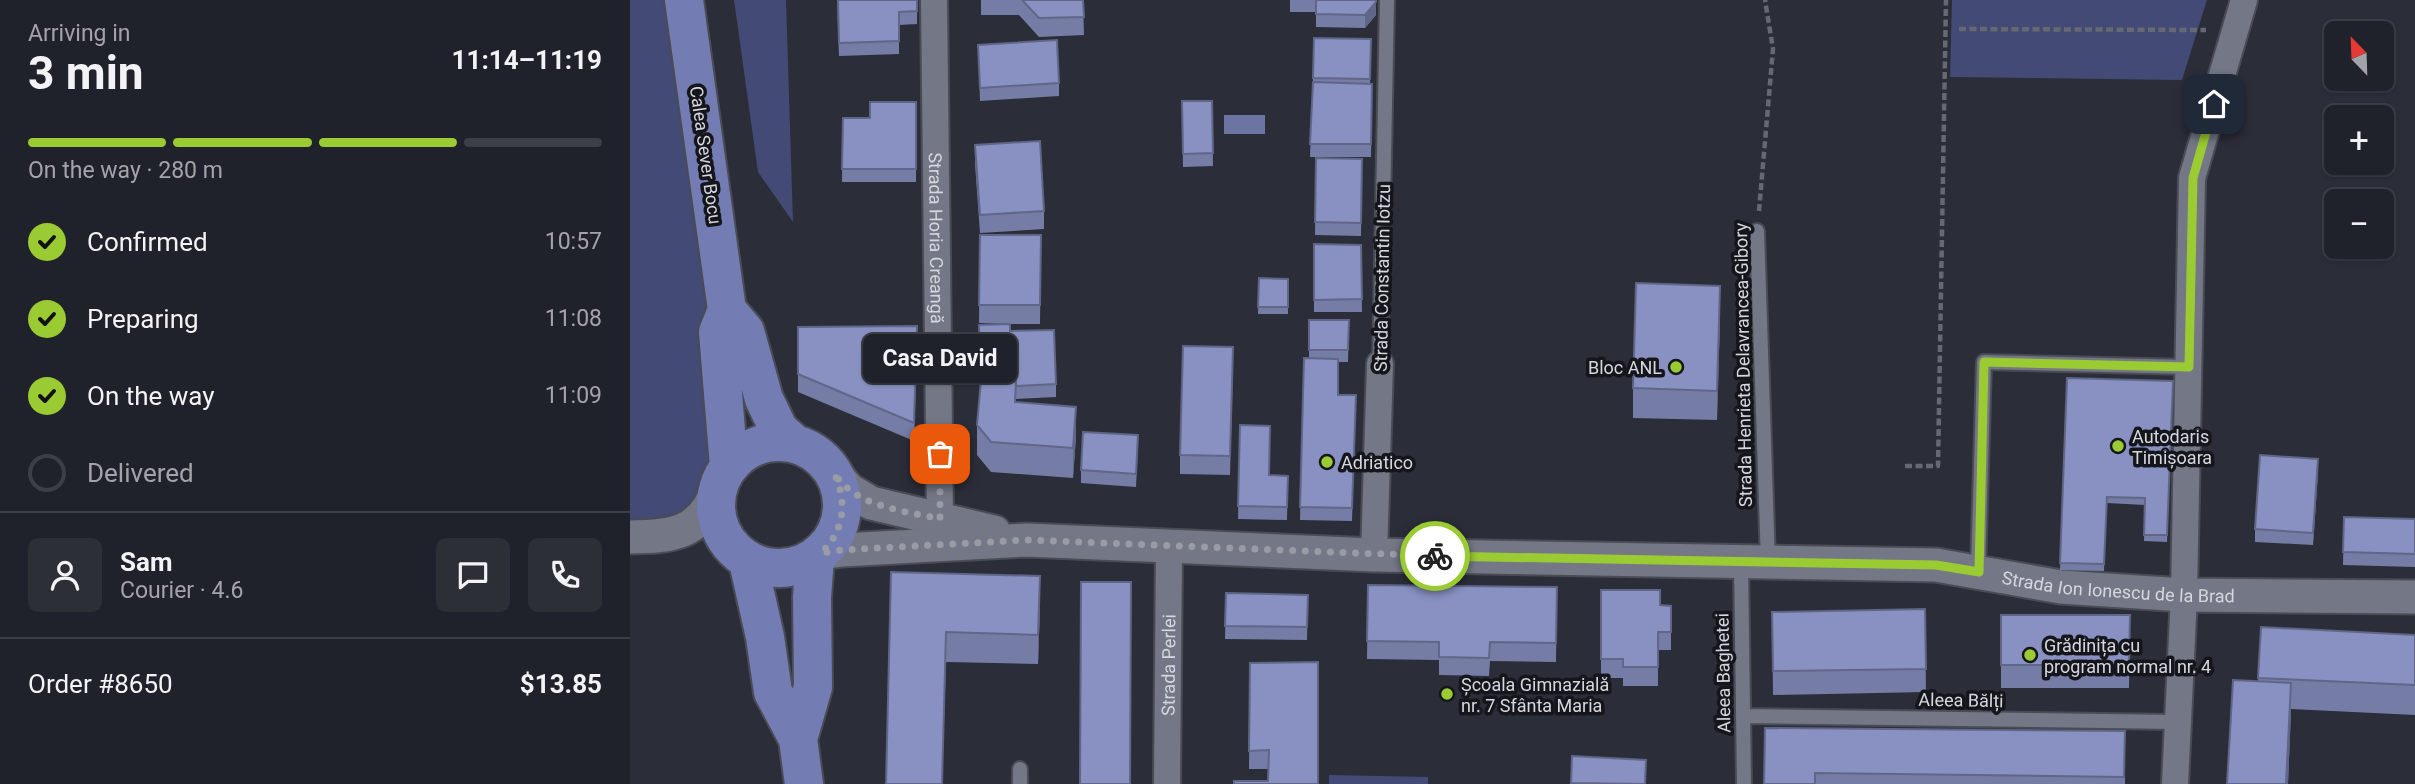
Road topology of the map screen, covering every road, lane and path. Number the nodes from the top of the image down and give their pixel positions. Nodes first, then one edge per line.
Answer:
1 (684, 0) edge
2 (934, 0) edge
3 (1387, 0) edge
4 (1765, 0) edge
5 (1945, 0) edge
6 (2244, 0) edge
7 (1959, 29) dead end
8 (2235, 31) junction
9 (1757, 231) joint
10 (727, 310) junction
11 (1380, 364) joint
12 (2189, 367) junction
13 (795, 444) junction
14 (1905, 466) dead end
15 (834, 473) junction
16 (723, 477) junction
17 (940, 519) junction
18 (630, 537) edge
19 (1027, 540) junction
20 (1168, 546) junction
21 (818, 555) junction
22 (1374, 555) junction
23 (748, 561) junction
24 (1755, 562) junction
25 (1979, 572) junction
26 (2184, 594) junction
27 (2415, 597) edge
28 (1743, 716) junction
29 (2178, 722) junction
30 (798, 740) junction
31 (1020, 769) dead end
32 (804, 784) edge
33 (1020, 784) edge
34 (1167, 784) edge
35 (1744, 784) edge
36 (2175, 784) edge

1 - 10 main road, Calea Sever Bocu
2 - 17 street, Strada Horia Creangă
3 - 11 lane, Strada Constantin Iotzu
4 - 9 path, Strada Henrieta Delavrancea-Gibory
5 - 14 path
6 - 8 street
7 - 8 path
8 - 12 street
9 - 24 lane, Strada Henrieta Delavrancea-Gibory
10 - 13 main road, Calea Sever Bocu
10 - 16 main road, Calea Sever Bocu
11 - 22 street, Strada Constantin Iotzu
12 - 25 lane
12 - 26 street
13 - 15 main road
13 - 16 main road
15 - 17 street, Strada Ion Ionescu de la Brad
15 - 21 main road
16 - 18 street
16 - 23 main road
17 - 19 street, Strada Ion Ionescu de la Brad
19 - 20 street, Strada Ion Ionescu de la Brad
19 - 21 street, Strada Ion Ionescu de la Brad
20 - 22 street, Strada Ion Ionescu de la Brad
20 - 34 street, Strada Perlei
21 - 23 main road
21 - 30 main road
22 - 24 street, Strada Ion Ionescu de la Brad
23 - 30 main road
24 - 25 street, Strada Ion Ionescu de la Brad
24 - 28 lane, Aleea Baghetei
25 - 26 street, Strada Ion Ionescu de la Brad
26 - 27 street, Strada Ion Ionescu de la Brad
26 - 29 street
28 - 29 lane, Aleea Bălți
28 - 35 lane, Aleea Baghetei
29 - 36 street
30 - 32 main road
31 - 33 lane

